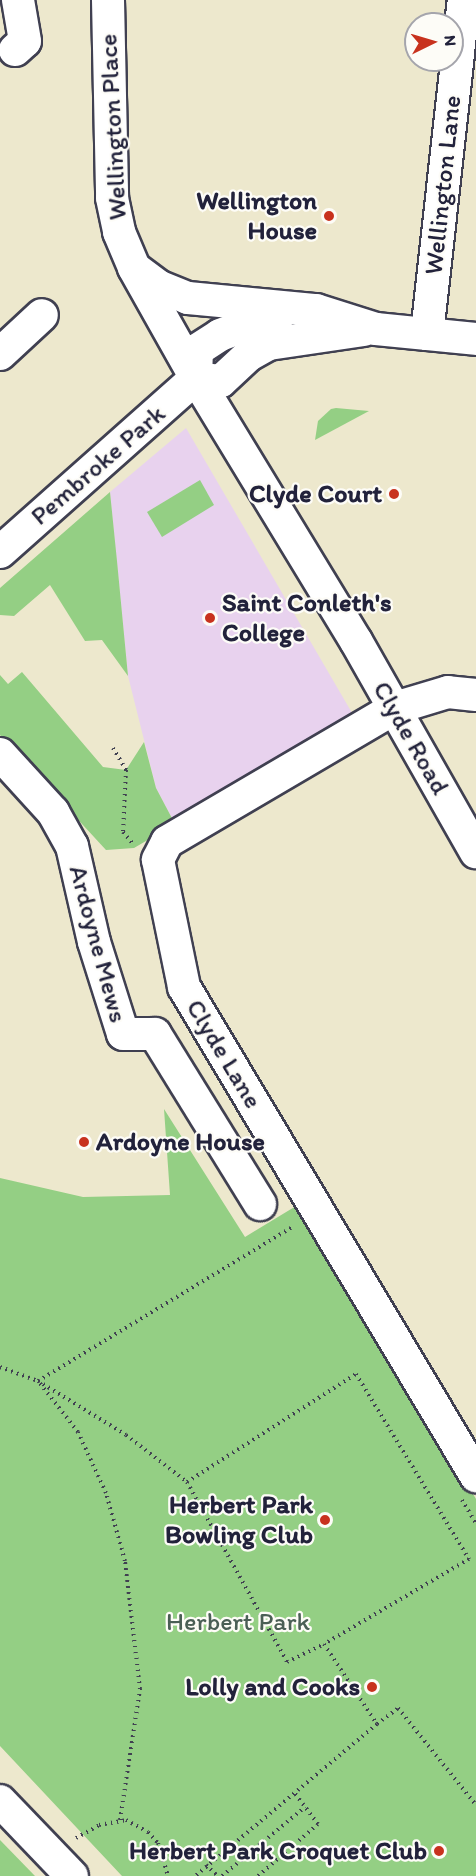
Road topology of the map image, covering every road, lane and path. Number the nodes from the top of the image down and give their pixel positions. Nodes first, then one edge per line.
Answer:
1 (18, 0) edge
2 (108, 0) edge
3 (464, 0) edge
4 (15, 50) dead end
5 (134, 268) junction
6 (296, 309) junction
7 (42, 315) dead end
8 (376, 329) junction
9 (427, 334) junction
10 (476, 339) edge
11 (0, 354) edge
12 (196, 378) junction
13 (0, 552) edge
14 (476, 695) edge
15 (395, 708) junction
16 (113, 748) dead end
17 (0, 754) edge
18 (138, 850) dead end
19 (476, 852) edge
20 (260, 1204) dead end
21 (318, 1212) junction
22 (0, 1367) edge
23 (38, 1381) junction
24 (476, 1476) edge
25 (187, 1482) junction
26 (324, 1644) junction
27 (376, 1724) junction
28 (293, 1791) junction
29 (0, 1801) edge
30 (476, 1805) edge
31 (305, 1807) junction
32 (120, 1820) junction
33 (76, 1838) dead end
34 (206, 1865) junction
35 (72, 1876) edge
36 (168, 1876) edge
37 (195, 1876) edge
38 (220, 1876) edge
39 (258, 1876) edge

1 - 4 street
2 - 5 street, Wellington Place
3 - 9 street, Wellington Lane
5 - 6 street
5 - 12 street, Wellington Place
6 - 8 street
6 - 12 street
7 - 11 street
8 - 9 street
8 - 12 street
9 - 10 street
12 - 13 street, Pembroke Park
12 - 15 street, Clyde Road
14 - 15 street, Clyde Lane
15 - 19 street, Clyde Road
15 - 21 street, Clyde Lane
16 - 18 path
17 - 20 street, Ardoyne Mews
21 - 23 path
21 - 24 street, Clyde Lane
22 - 23 path
23 - 25 path
23 - 32 path
25 - 26 path
25 - 26 path
26 - 27 path
27 - 28 path
27 - 30 path
28 - 31 path
28 - 34 path
29 - 35 street
31 - 38 path
31 - 39 path
32 - 33 path
32 - 36 path
34 - 37 path
34 - 38 path

